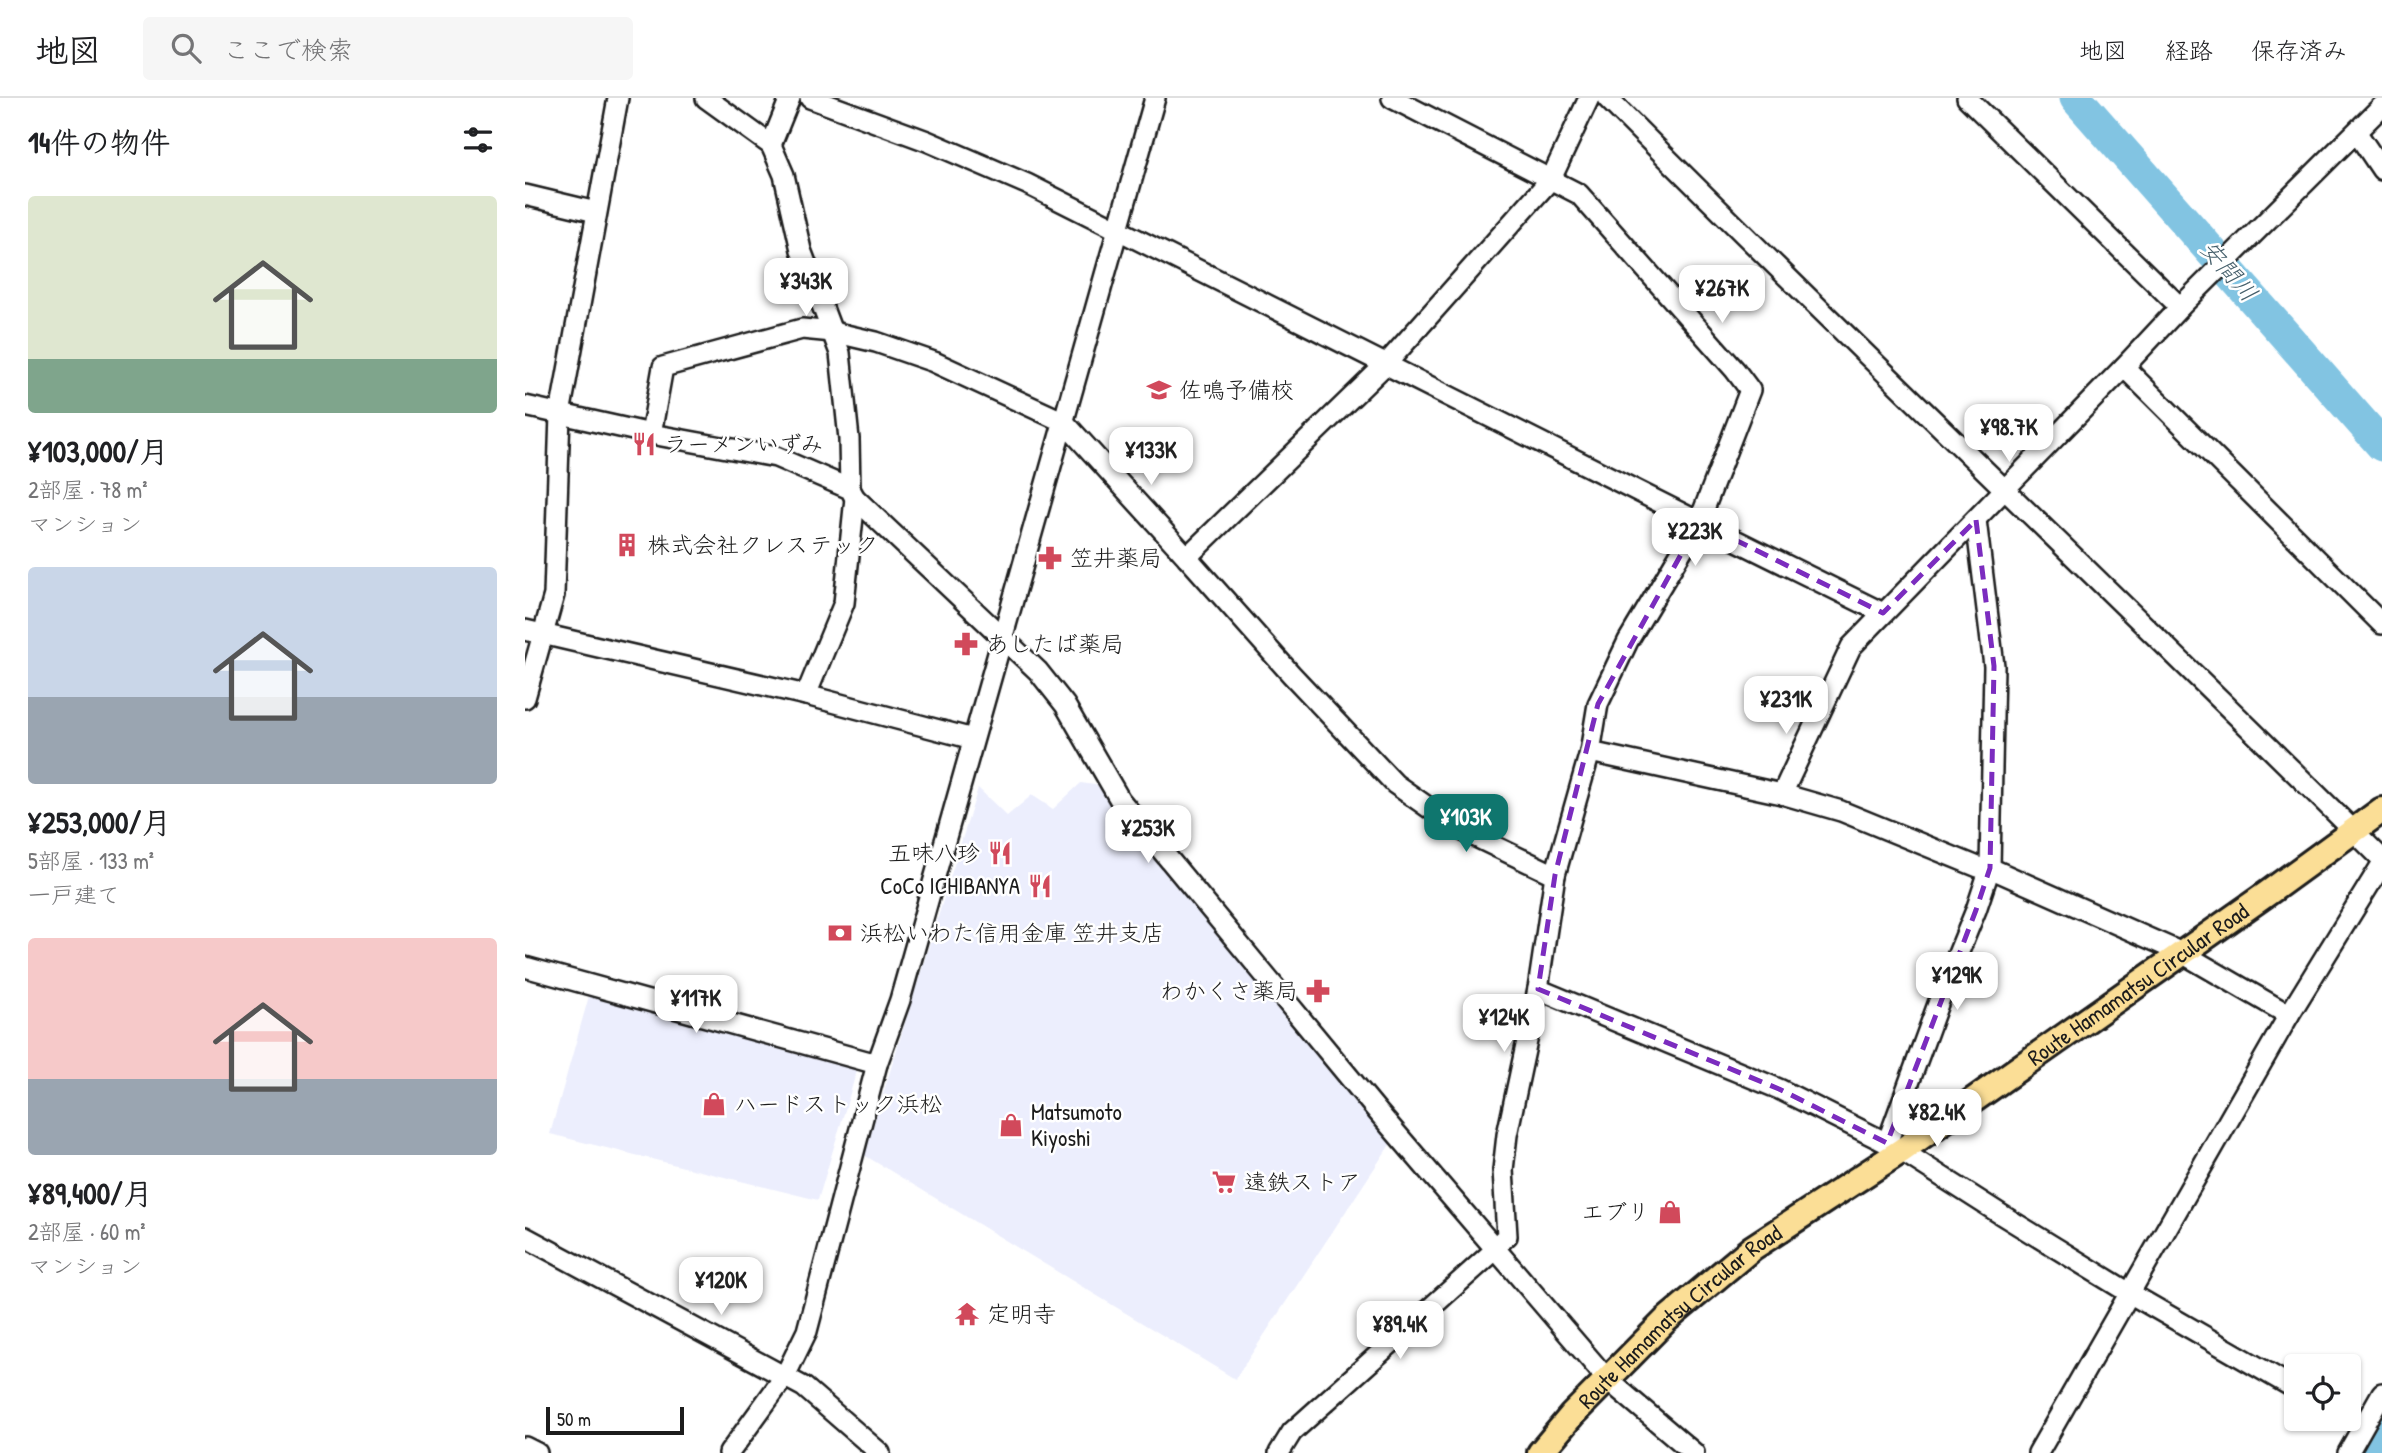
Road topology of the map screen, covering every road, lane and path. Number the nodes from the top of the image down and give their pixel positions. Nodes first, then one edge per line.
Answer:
1 (618, 98) edge
2 (706, 98) edge
3 (790, 98) edge
4 (810, 98) edge
5 (1155, 98) edge
6 (1392, 98) edge
7 (1589, 98) edge
8 (1607, 98) edge
9 (1967, 98) edge
10 (2382, 106) edge
11 (2357, 133) junction
12 (771, 145) junction
13 (2382, 170) edge
14 (1552, 179) junction
15 (525, 195) edge
16 (596, 212) junction
17 (1116, 230) junction
18 (2180, 307) junction
19 (833, 332) junction
20 (1387, 363) junction
21 (2124, 367) junction
22 (525, 406) edge
23 (560, 414) junction
24 (1064, 422) junction
25 (651, 434) junction
26 (2004, 488) junction
27 (852, 494) junction
28 (1976, 520) junction
29 (1699, 522) junction
30 (1187, 557) junction
31 (1883, 613) junction
32 (2382, 624) edge
33 (534, 632) edge
34 (1003, 637) junction
35 (806, 695) junction
36 (525, 698) edge
37 (973, 739) junction
38 (1590, 752) junction
39 (1782, 794) junction
40 (2382, 810) edge
41 (2354, 831) junction
42 (2382, 861) edge
43 (1990, 868) junction
44 (1555, 875) junction
45 (2182, 953) junction
46 (525, 967) edge
47 (1538, 989) junction
48 (2289, 1015) junction
49 (877, 1064) junction
50 (1894, 1147) junction
51 (525, 1237) edge
52 (1494, 1249) junction
53 (2131, 1294) junction
54 (785, 1376) junction
55 (1607, 1380) junction
56 (2284, 1382) edge
57 (2382, 1393) edge
58 (2361, 1417) edge
59 (2354, 1431) edge
60 (525, 1447) edge
61 (537, 1453) edge
62 (729, 1453) edge
63 (880, 1453) edge
64 (1279, 1453) edge
65 (1540, 1453) edge
66 (1695, 1453) edge
67 (2038, 1453) edge
68 (2348, 1453) edge

1 - 16 street
2 - 12 street
3 - 12 street
4 - 17 street
5 - 17 street
6 - 14 street
7 - 14 street
8 - 26 street
9 - 18 street
10 - 11 street
11 - 13 street
11 - 18 street
12 - 19 street
14 - 20 street
14 - 29 street
15 - 16 street
16 - 23 street
17 - 20 street
17 - 24 street
18 - 21 street
19 - 24 street
19 - 25 street
19 - 27 street
20 - 29 street
20 - 30 street
21 - 26 street
21 - 32 street
22 - 23 street
23 - 25 street
23 - 33 street
24 - 30 street
24 - 34 street
25 - 27 street
26 - 28 street
26 - 41 street
27 - 34 street
27 - 35 street
28 - 31 street
28 - 43 street
29 - 31 street
29 - 38 street
30 - 44 street
31 - 39 street
33 - 35 street
33 - 36 street
34 - 37 street
34 - 52 street
35 - 37 street
37 - 49 street
38 - 39 street
38 - 44 street
39 - 43 street
40 - 41 main road, Route Hamamatsu Circular Road
41 - 42 street
41 - 45 main road, Route Hamamatsu Circular Road
42 - 48 street
43 - 45 street
43 - 50 street
44 - 47 street
45 - 48 street
45 - 50 main road, Route Hamamatsu Circular Road
46 - 49 street
47 - 50 street
47 - 52 street
48 - 53 street
49 - 54 street
50 - 53 street
50 - 55 main road, Route Hamamatsu Circular Road
51 - 54 street
52 - 55 street
52 - 64 street
53 - 56 street
53 - 67 street
54 - 62 street
54 - 63 street
55 - 65 main road, Route Hamamatsu Circular Road
55 - 66 street
57 - 58 street
59 - 68 street
60 - 61 street

